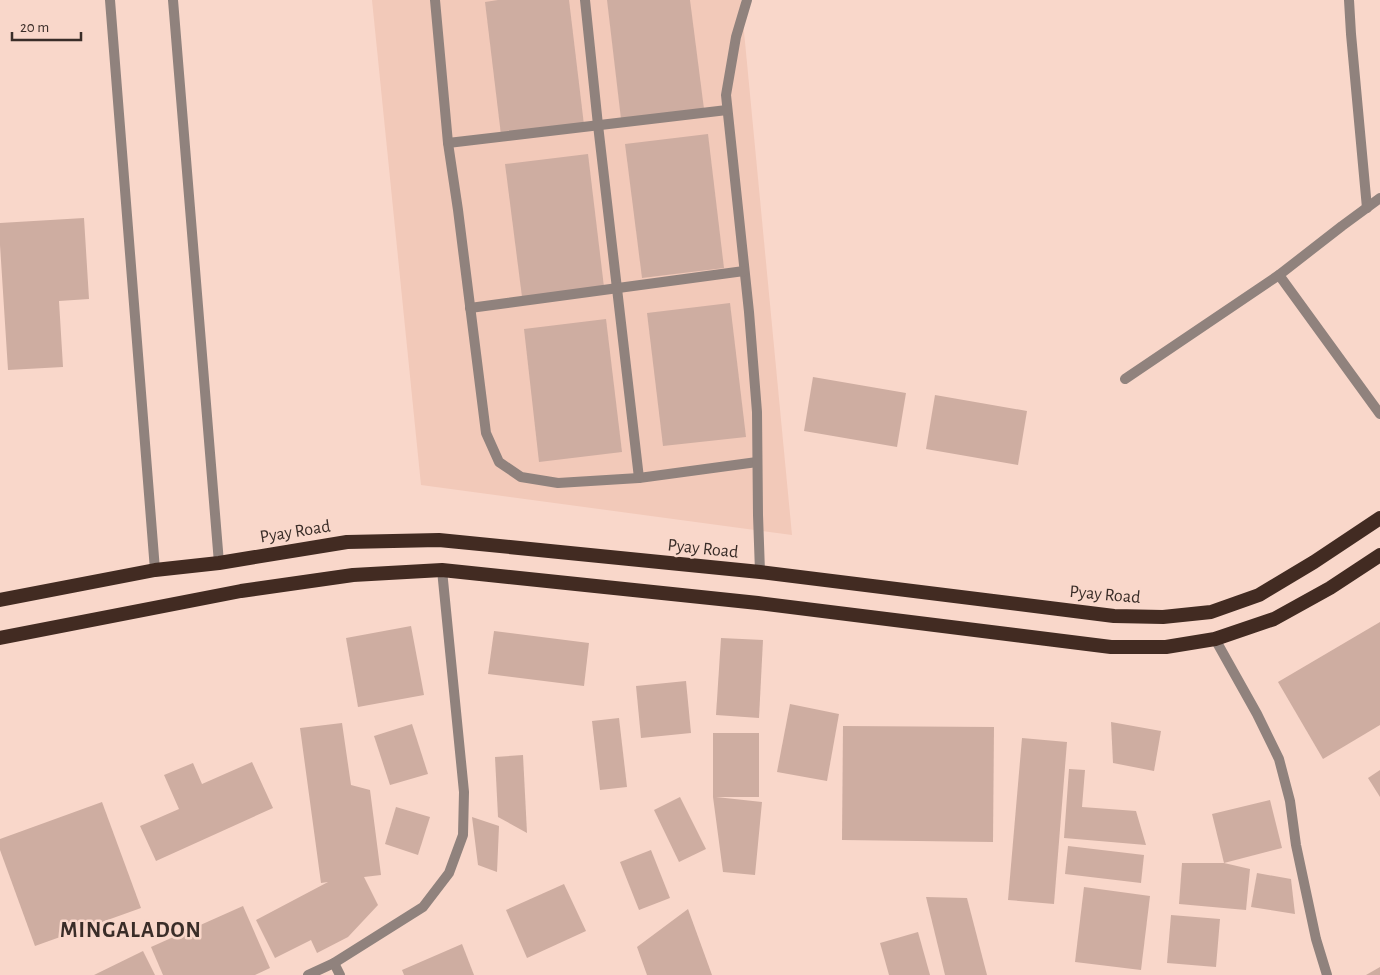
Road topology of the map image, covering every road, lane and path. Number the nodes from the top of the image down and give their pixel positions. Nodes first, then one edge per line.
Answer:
1 (110, 0) edge
2 (173, 0) edge
3 (435, 0) edge
4 (585, 0) edge
5 (747, 0) edge
6 (1350, 0) edge
7 (727, 110) junction
8 (598, 125) junction
9 (448, 143) junction
10 (1380, 198) edge
11 (1366, 208) junction
12 (744, 271) junction
13 (1279, 275) junction
14 (618, 288) junction
15 (470, 308) junction
16 (1125, 379) dead end
17 (1380, 414) edge
18 (757, 462) junction
19 (639, 478) junction
20 (1380, 518) edge
21 (1380, 555) edge
22 (219, 562) junction
23 (155, 570) junction
24 (442, 570) junction
25 (760, 572) junction
26 (0, 600) edge
27 (0, 638) edge
28 (1215, 639) junction
29 (334, 963) junction
30 (308, 975) edge
31 (340, 975) edge
32 (1327, 975) edge

1 - 23 street
2 - 22 street
3 - 9 street
4 - 8 street
5 - 7 street
6 - 11 street
7 - 8 street
7 - 12 street
8 - 9 street
8 - 14 street
9 - 15 street
10 - 11 street
11 - 13 street
12 - 14 street
12 - 18 street
13 - 16 street
13 - 17 street
14 - 15 street
14 - 19 street
15 - 19 street
18 - 19 street
18 - 25 street
20 - 25 highway, Pyay Road
21 - 28 highway
22 - 23 highway, Pyay Road
22 - 25 highway, Pyay Road
23 - 26 highway, Pyay Road
24 - 27 highway
24 - 28 highway
24 - 29 street
28 - 32 street
29 - 30 street
29 - 31 street

